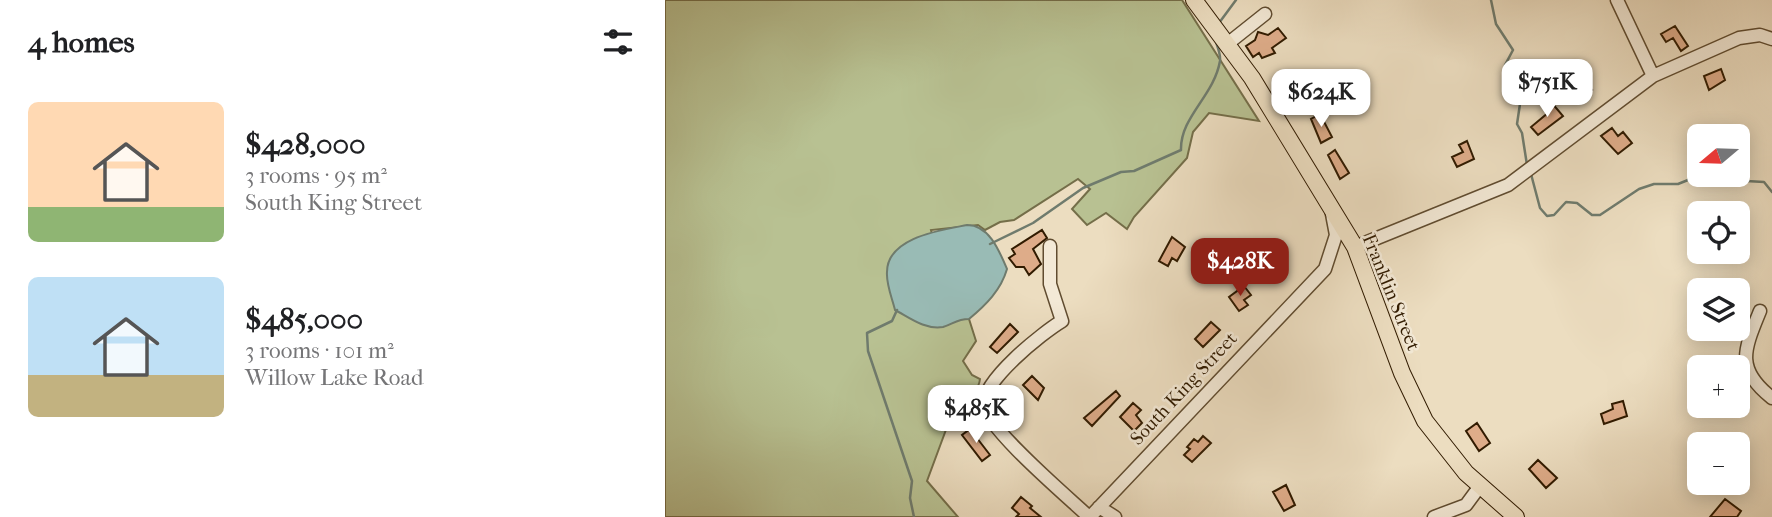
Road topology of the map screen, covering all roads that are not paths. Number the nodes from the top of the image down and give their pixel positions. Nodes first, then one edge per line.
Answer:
1 (1194, 0) edge
2 (1617, 0) edge
3 (1265, 14) dead end
4 (1772, 39) edge
5 (1226, 45) junction
6 (1653, 76) junction
7 (1332, 214) junction
8 (1050, 246) dead end
9 (1355, 247) junction
10 (1760, 311) dead end
11 (1772, 398) edge
12 (1480, 486) junction
13 (1099, 506) junction
14 (1090, 517) edge
15 (1115, 517) edge
16 (1434, 517) edge
17 (1516, 517) edge

1 - 5 main road, Franklin Street
2 - 6 street
3 - 5 street
4 - 6 street
5 - 7 main road, Franklin Street
6 - 9 street
7 - 9 main road, Franklin Street
7 - 13 street, South King Street
8 - 14 street
9 - 12 main road, Franklin Street
10 - 11 street
12 - 16 street
12 - 17 main road, Franklin Street
13 - 14 street, South King Street
13 - 15 street

